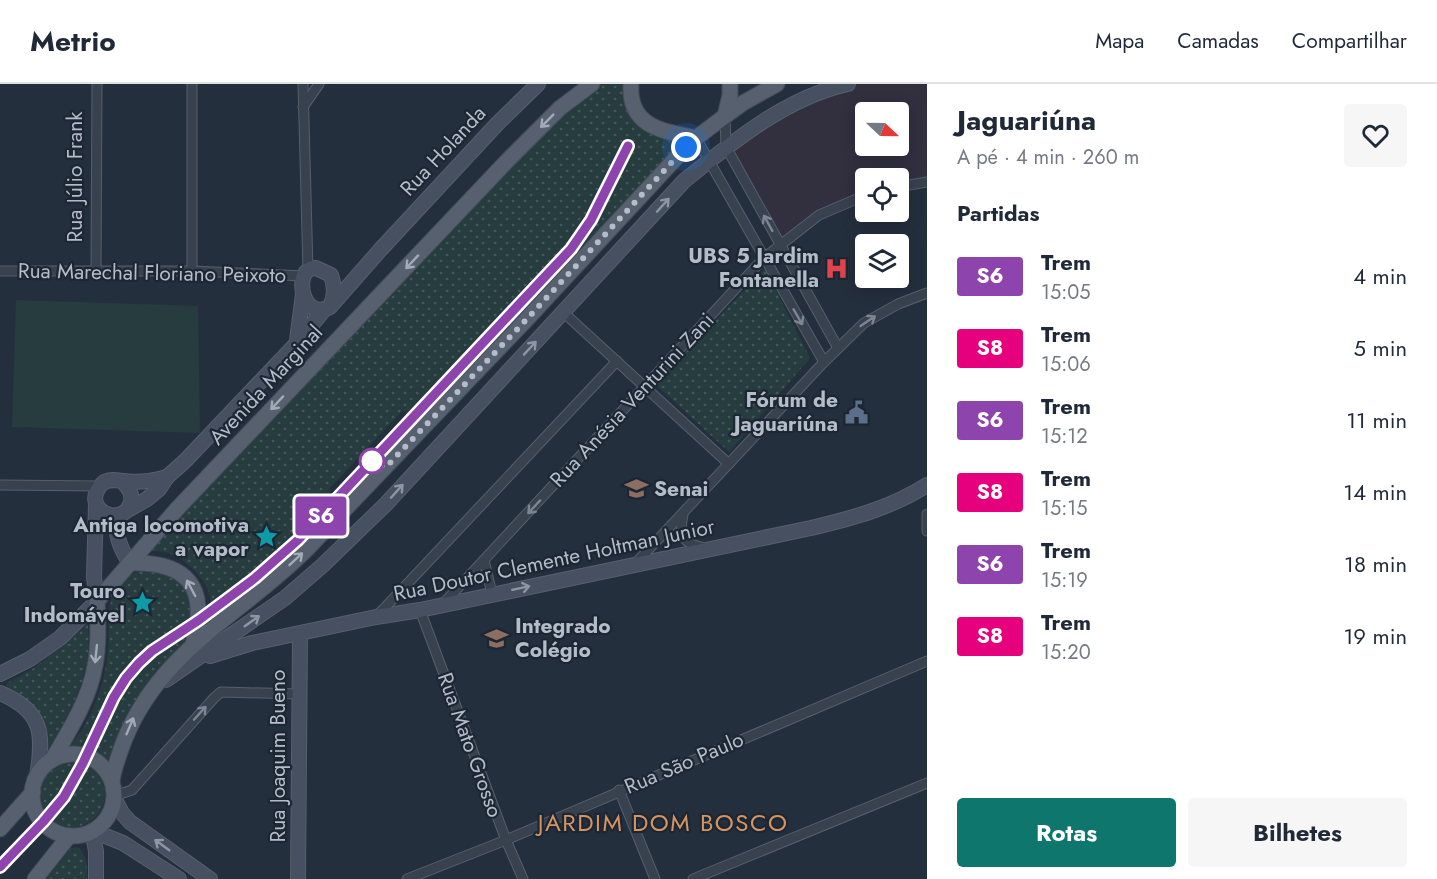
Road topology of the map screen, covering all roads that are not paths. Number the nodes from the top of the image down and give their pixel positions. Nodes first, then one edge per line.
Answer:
1 (97, 84) edge
2 (192, 84) edge
3 (303, 84) edge
4 (319, 84) edge
5 (538, 84) edge
6 (592, 84) edge
7 (630, 84) edge
8 (730, 84) edge
9 (777, 84) edge
10 (848, 84) edge
11 (303, 108) junction
12 (725, 116) junction
13 (696, 138) junction
14 (726, 147) junction
15 (709, 161) junction
16 (927, 182) edge
17 (909, 185) edge
18 (855, 200) edge
19 (780, 245) junction
20 (381, 249) junction
21 (764, 258) junction
22 (0, 271) edge
23 (96, 271) junction
24 (192, 271) junction
25 (306, 273) junction
26 (332, 275) junction
27 (927, 293) edge
28 (303, 294) junction
29 (327, 308) junction
30 (563, 312) junction
31 (297, 342) junction
32 (838, 348) junction
33 (617, 361) junction
34 (824, 362) junction
35 (645, 387) junction
36 (729, 464) junction
37 (167, 477) junction
38 (122, 481) junction
39 (0, 485) edge
40 (927, 485) edge
41 (99, 486) junction
42 (96, 504) junction
43 (121, 513) junction
44 (927, 514) edge
45 (682, 515) junction
46 (927, 531) edge
47 (710, 549) junction
48 (484, 560) junction
49 (130, 563) junction
50 (634, 565) junction
51 (492, 594) junction
52 (97, 601) junction
53 (443, 604) junction
54 (420, 610) junction
55 (376, 617) junction
56 (300, 634) junction
57 (193, 644) junction
58 (927, 661) edge
59 (186, 665) junction
60 (0, 674) edge
61 (152, 690) junction
62 (0, 693) edge
63 (300, 694) junction
64 (52, 760) junction
65 (37, 776) junction
66 (927, 783) edge
67 (619, 790) junction
68 (33, 792) junction
69 (113, 792) junction
70 (0, 829) edge
71 (92, 831) junction
72 (69, 836) junction
73 (506, 840) junction
74 (35, 879) edge
75 (96, 879) edge
76 (179, 879) edge
77 (210, 879) edge
78 (298, 879) edge
79 (407, 879) edge
80 (523, 879) edge
81 (655, 879) edge
82 (693, 879) edge

1 - 23 street, Rua Júlio Frank
2 - 24 street
3 - 11 street
4 - 11 street
5 - 20 street, Rua Holanda
6 -> 49 main road, Avenida Marginal
7 - 13 main road
8 - 12 main road
9 - 12 main road
10 - 14 street
11 - 25 street
12 - 13 main road
12 - 14 street
13 - 15 street
57 -> 13 main road
14 - 15 street
19 -> 14 street
15 - 21 street
30 -> 15 street
16 - 17 street
18 - 19 street, Rua Anésia Venturini Zani
19 - 21 street, Rua Anésia Venturini Zani
19 - 32 street
20 - 26 street
20 - 29 street
21 -> 34 street
21 - 35 street, Rua Anésia Venturini Zani
22 - 23 street, Rua Marechal Floriano Peixoto
23 - 24 street, Rua Marechal Floriano Peixoto
24 - 25 street, Rua Marechal Floriano Peixoto
25 - 26 street
25 - 28 street
26 - 29 street
32 -> 27 street
28 - 29 street
28 - 31 street
29 - 31 street
30 - 33 street
59 -> 30 street
31 - 37 street
32 - 34 street
33 - 35 street
33 - 55 street, Rua Anésia Venturini Zani
34 - 36 street
35 - 36 street
35 -> 48 street, Rua Anésia Venturini Zani
36 - 45 street
37 - 38 street
37 - 43 street
38 - 41 street
38 - 43 street
39 - 41 street
40 - 47 street, Rua Doutor Clemente Holtman Junior
41 - 42 street
42 - 43 street
42 - 52 street
43 - 49 street
44 - 46 street
45 - 47 street
45 - 50 street
47 - 50 street, Rua Doutor Clemente Holtman Junior
48 - 51 street
48 - 53 street, Rua Anésia Venturini Zani
49 - 52 main road, Avenida Marginal
57 -> 49 main road
51 -> 50 street, Rua Doutor Clemente Holtman Junior
51 - 53 street, Rua Doutor Clemente Holtman Junior
52 - 60 street
52 -> 64 main road
53 - 54 street, Rua Doutor Clemente Holtman Junior
54 - 55 street, Rua Doutor Clemente Holtman Junior
54 - 73 street, Rua Mato Grosso
55 - 56 street, Rua Doutor Clemente Holtman Junior
56 - 59 street, Rua Doutor Clemente Holtman Junior
56 - 63 street, Rua Joaquim Bueno
57 - 61 main road
58 - 67 street, Rua São Paulo
59 - 61 street
69 -> 61 main road
62 - 65 street
69 -> 63 street
63 - 78 street, Rua Joaquim Bueno
64 - 65 main road
64 - 69 main road
65 - 68 main road
66 - 82 street
67 - 73 street, Rua São Paulo
67 - 81 street
68 - 70 main road
68 - 72 main road
69 - 71 main road
77 -> 69 street
71 - 72 main road
71 - 75 street
71 - 76 street
72 - 74 main road
73 - 79 street, Rua São Paulo
73 - 80 street, Rua Mato Grosso

